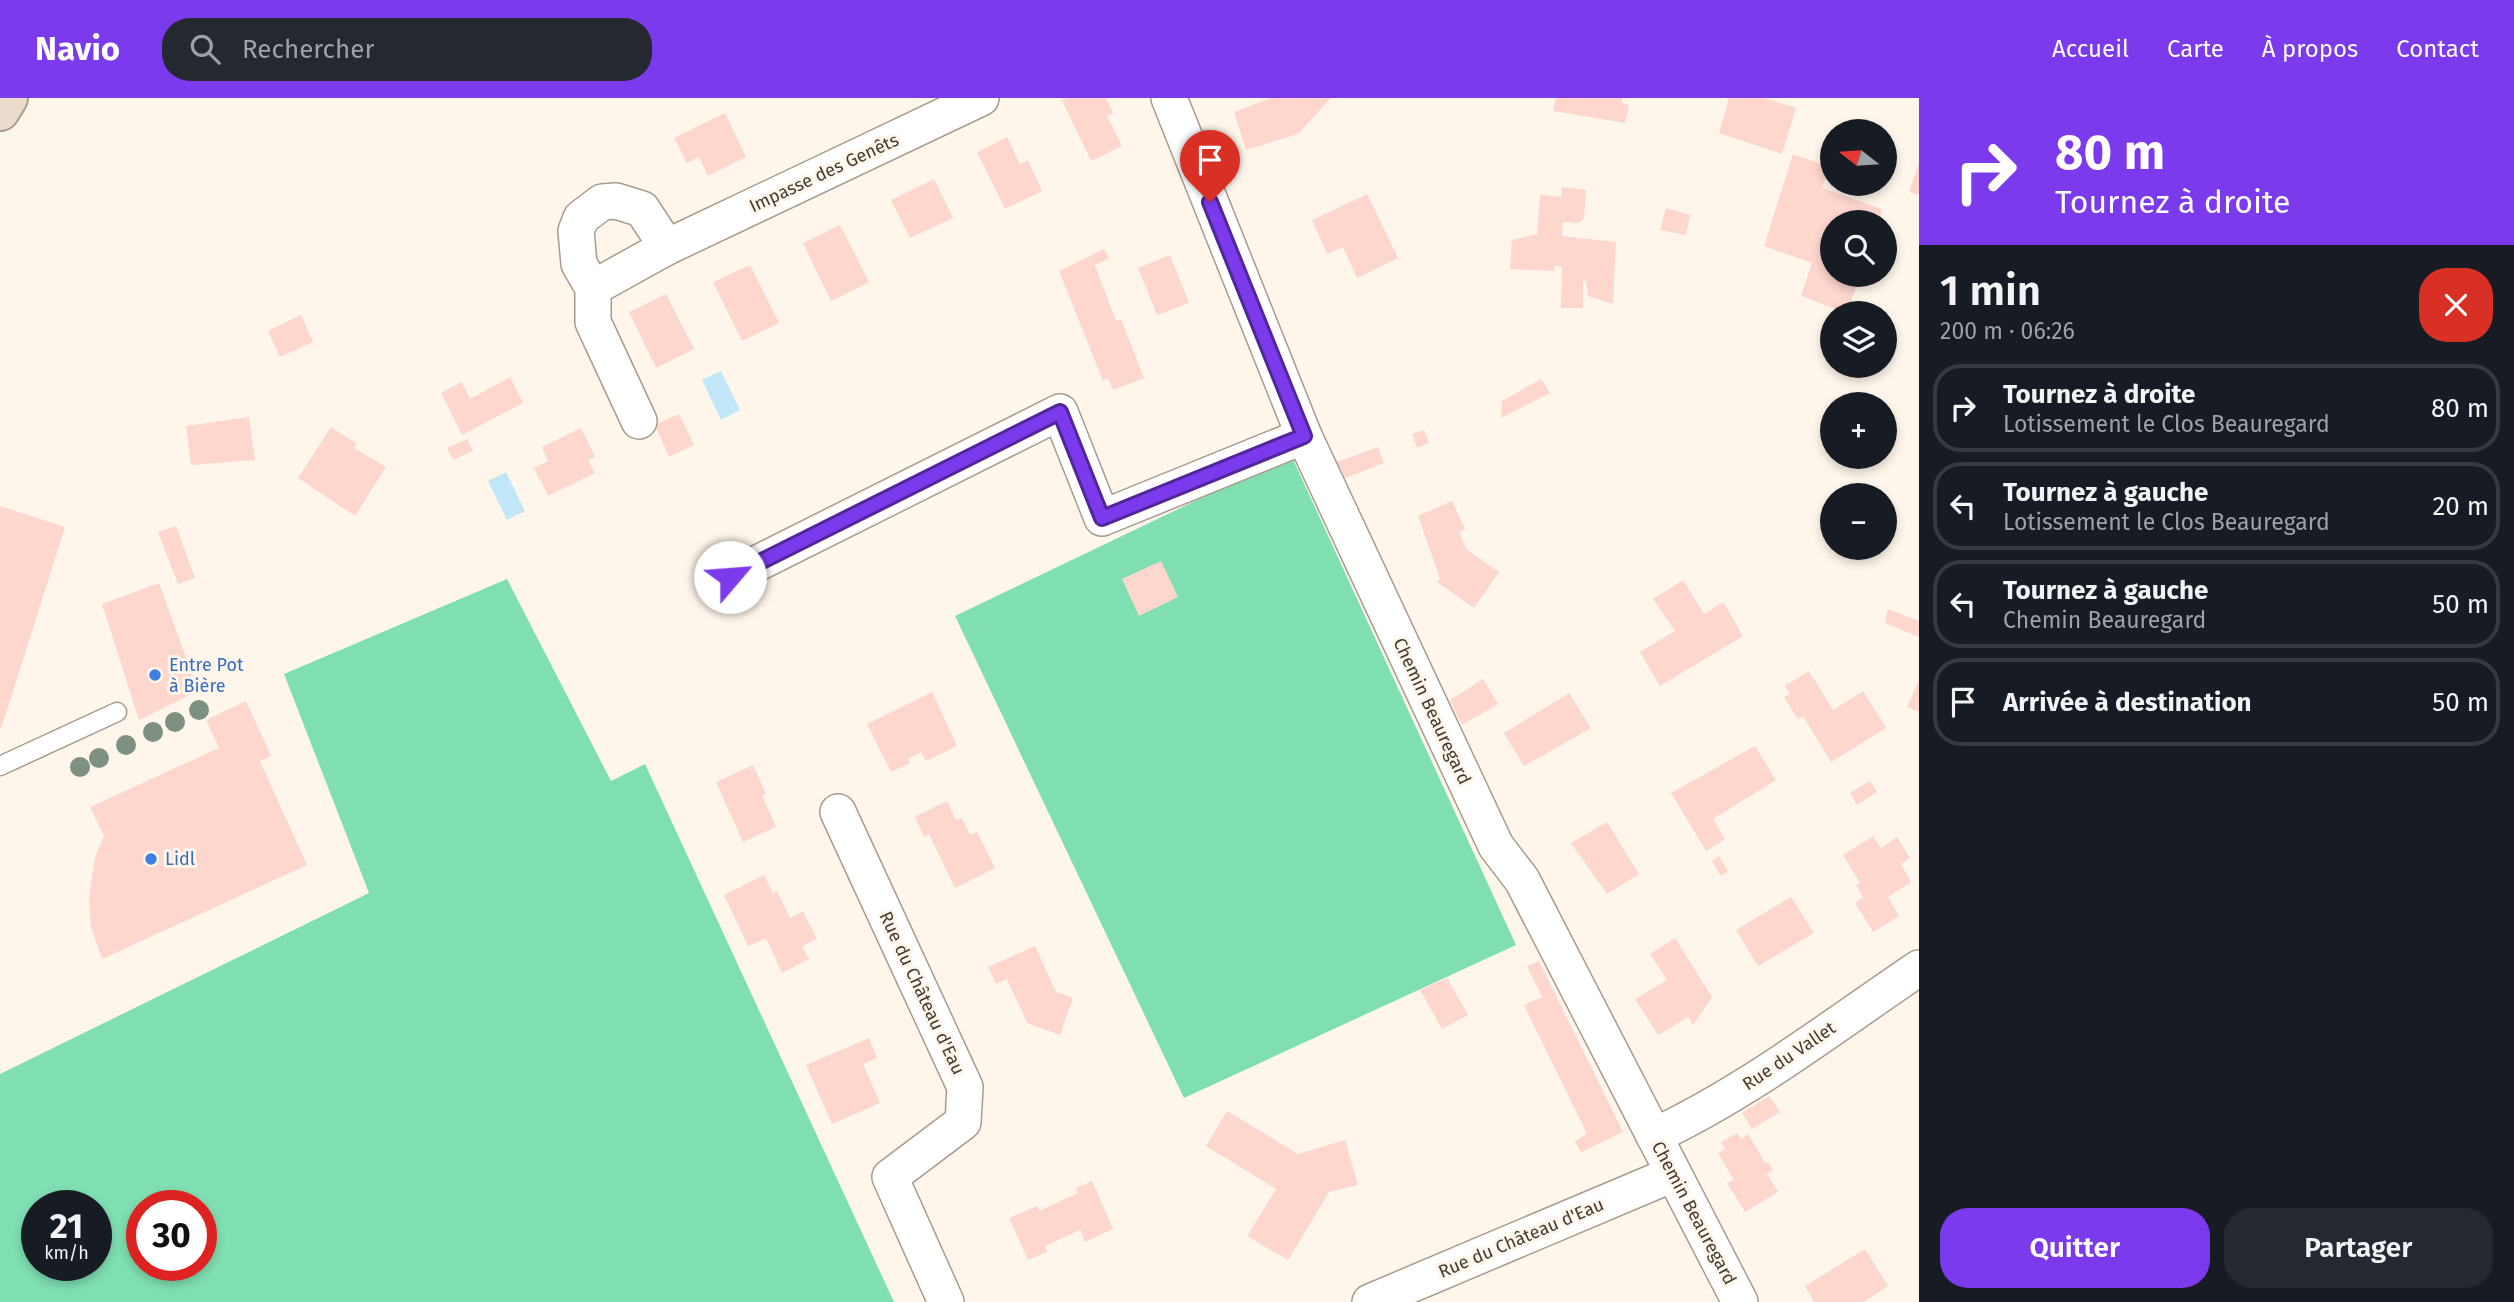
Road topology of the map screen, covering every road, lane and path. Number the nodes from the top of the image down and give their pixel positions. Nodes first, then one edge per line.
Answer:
1 (8, 98) edge
2 (981, 98) edge
3 (1169, 98) edge
4 (0, 111) edge
5 (667, 247) junction
6 (593, 288) junction
7 (639, 421) dead end
8 (1304, 436) junction
9 (730, 577) dead end
10 (117, 712) dead end
11 (0, 766) edge
12 (838, 812) dead end
13 (1919, 968) edge
14 (1654, 1136) junction
15 (1673, 1174) junction
16 (946, 1302) edge
17 (1370, 1302) edge
18 (1740, 1302) edge

1 - 4 street
2 - 5 street, Impasse des Genêts
3 - 8 street, Chemin Beauregard
5 - 6 street, Impasse des Genêts
5 - 6 street
6 - 7 street
8 - 9 street
8 - 14 street, Chemin Beauregard
10 - 11 lane
12 - 16 street, Rue du Château d'Eau
13 - 14 street, Rue du Vallet
14 - 15 street, Chemin Beauregard
15 - 17 street, Rue du Château d'Eau
15 - 18 street, Chemin Beauregard

